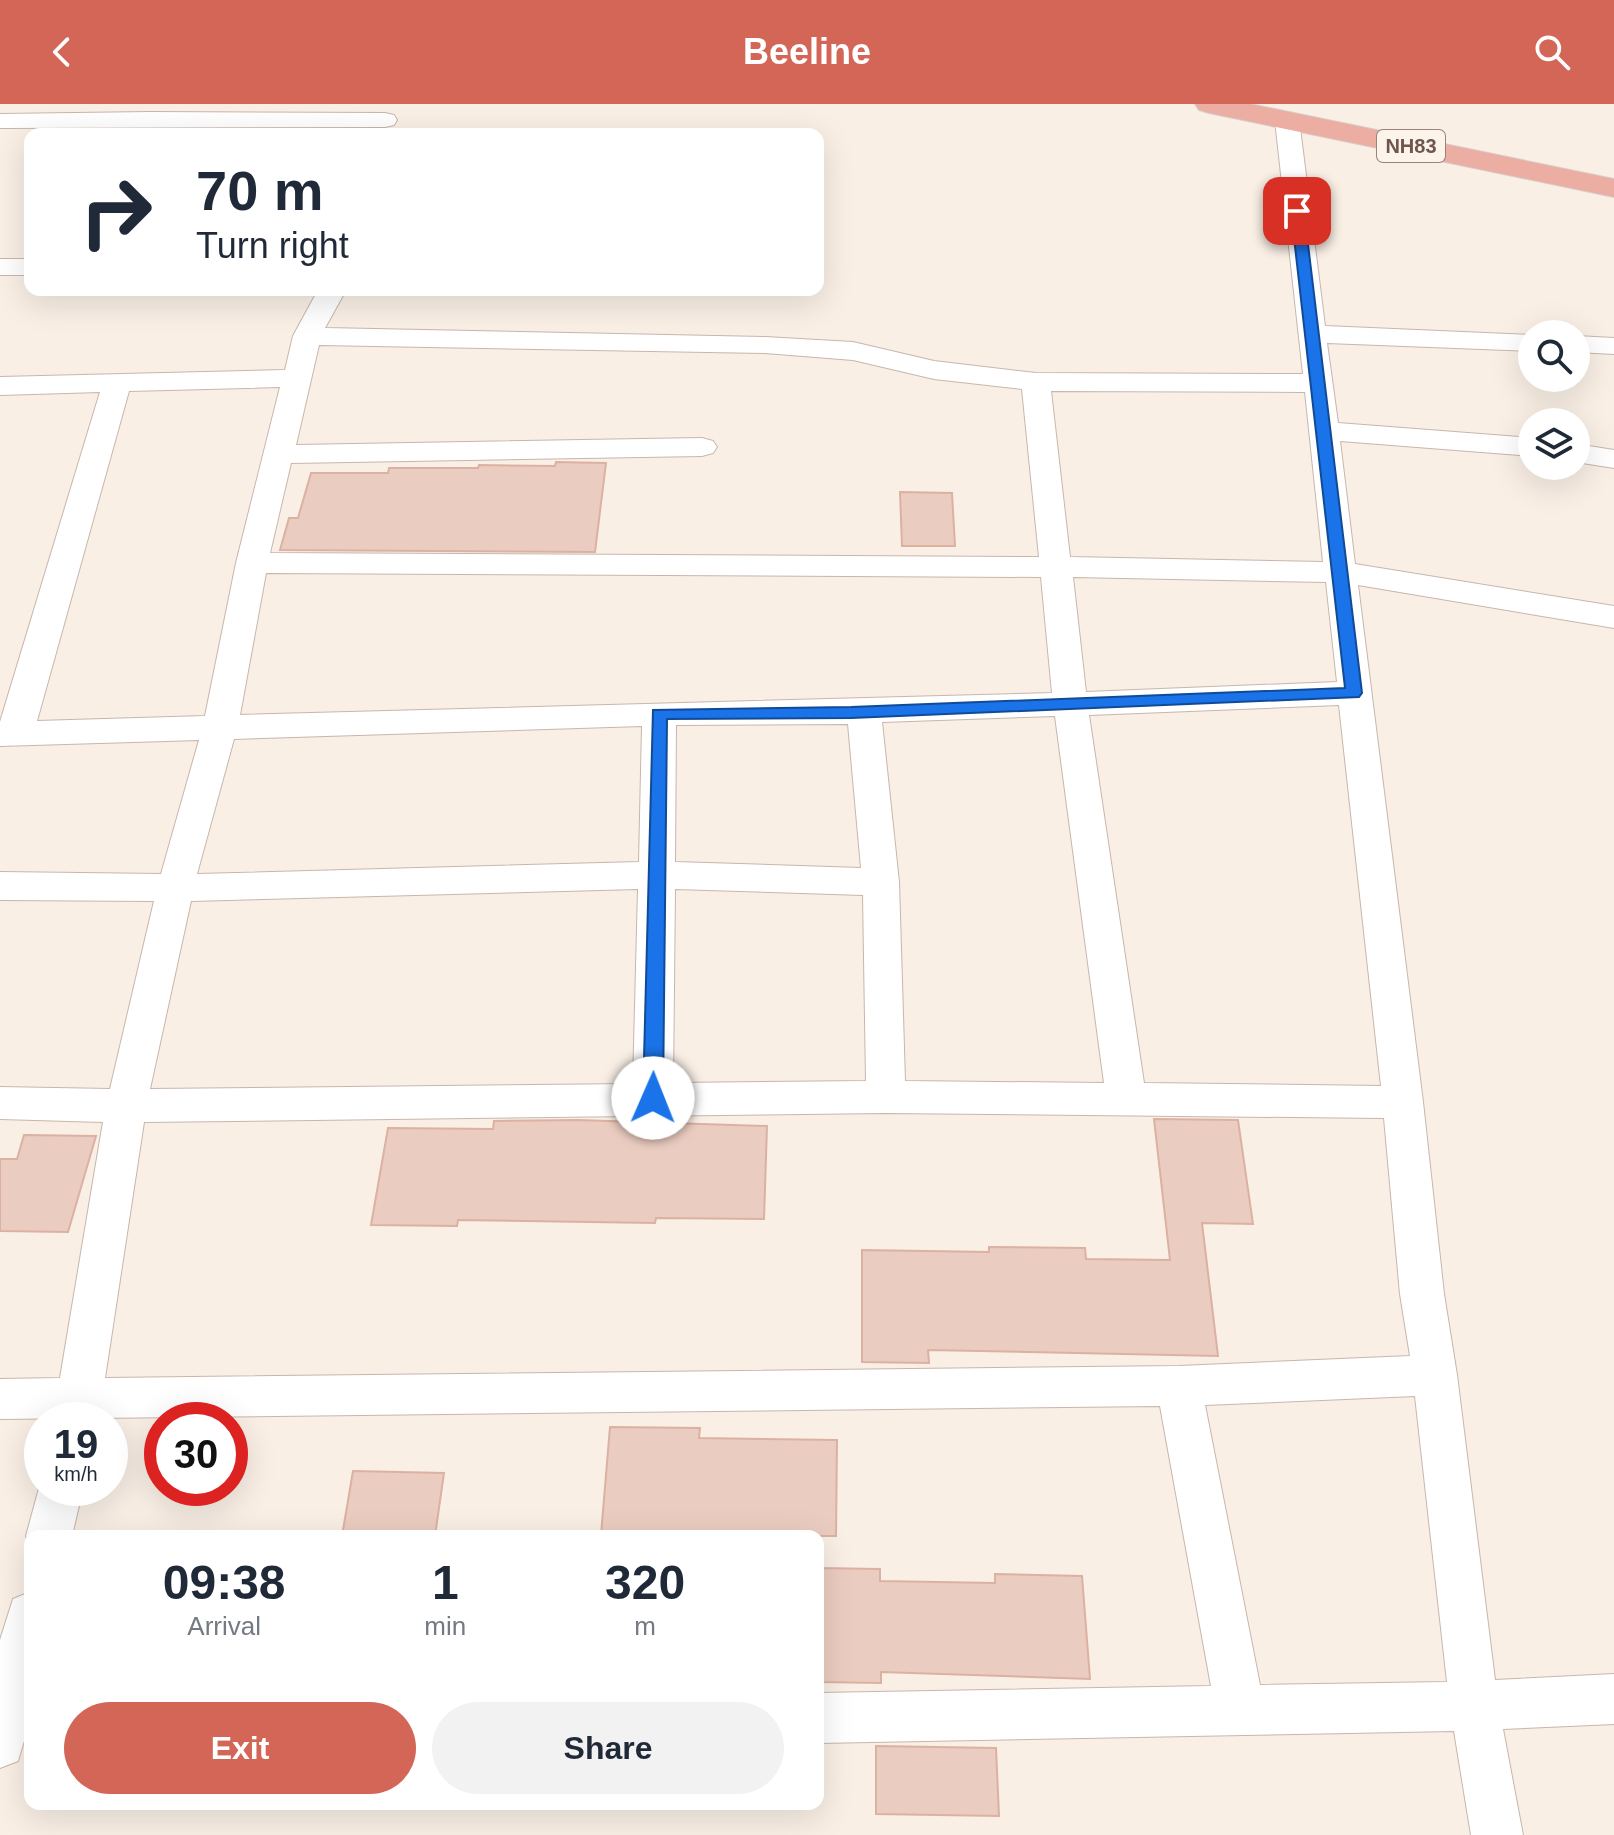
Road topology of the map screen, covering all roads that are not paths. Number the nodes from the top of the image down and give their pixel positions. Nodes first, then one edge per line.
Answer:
1 (1209, 104) edge
2 (384, 119) edge
3 (1287, 120) junction
4 (0, 121) edge
5 (146, 126) edge
6 (1614, 188) edge
7 (0, 267) edge
8 (24, 267) edge
9 (329, 296) edge
10 (1312, 334) junction
11 (307, 336) junction
12 (1518, 342) edge
13 (1590, 345) edge
14 (1614, 346) edge
15 (297, 378) junction
16 (1036, 382) junction
17 (117, 383) junction
18 (1317, 383) junction
19 (0, 386) edge
20 (1323, 431) junction
21 (1518, 446) edge
22 (702, 447) dead end
23 (279, 454) junction
24 (1590, 455) edge
25 (1614, 459) edge
26 (252, 563) junction
27 (1054, 567) junction
28 (1339, 572) junction
29 (1614, 617) edge
30 (1354, 693) junction
31 (1070, 703) junction
32 (864, 711) junction
33 (659, 714) junction
34 (220, 728) junction
35 (8, 734) edge
36 (656, 875) junction
37 (881, 882) junction
38 (0, 886) edge
39 (175, 888) junction
40 (886, 1097) junction
41 (653, 1098) junction
42 (1126, 1099) junction
43 (1403, 1102) junction
44 (0, 1103) edge
45 (126, 1106) junction
46 (1429, 1333) junction
47 (1179, 1386) junction
48 (0, 1399) edge
49 (24, 1402) edge
50 (79, 1402) edge
51 (128, 1409) edge
52 (56, 1506) edge
53 (50, 1530) edge
54 (24, 1648) edge
55 (1614, 1699) edge
56 (1474, 1706) junction
57 (1240, 1710) junction
58 (824, 1718) edge
59 (8, 1735) edge
60 (1497, 1835) edge

1 - 3 highway, NH83
2 - 5 street
3 - 6 highway, NH83
3 - 10 street
4 - 5 street
7 - 8 street
9 - 11 street
10 - 12 street
10 - 18 street
11 - 15 street
11 - 16 street
13 - 14 street
15 - 17 street
15 - 23 street
16 - 18 street
16 - 27 street
17 - 19 street
17 - 35 street
18 - 20 street
20 - 21 street
20 - 28 street
22 - 23 street
23 - 26 street
24 - 25 street
26 - 27 street
26 - 34 street
27 - 28 street
27 - 31 street
28 - 29 street
28 - 30 street
30 - 31 street
30 - 43 street
31 - 32 street
31 - 42 street
32 - 33 street
32 - 37 street
33 - 34 street
33 - 36 street
34 - 35 street
34 - 39 street
36 - 37 street
36 - 39 street
36 - 41 street
37 - 40 street
38 - 39 street
39 - 45 street
40 - 41 street
40 - 42 street
41 - 45 street
42 - 43 street
43 - 46 street
44 - 45 street
45 - 50 street
46 - 47 street
46 - 56 street
47 - 51 street
47 - 57 street
48 - 49 street
52 - 53 street
54 - 59 street
55 - 56 street
56 - 57 street
56 - 60 street
57 - 58 street

